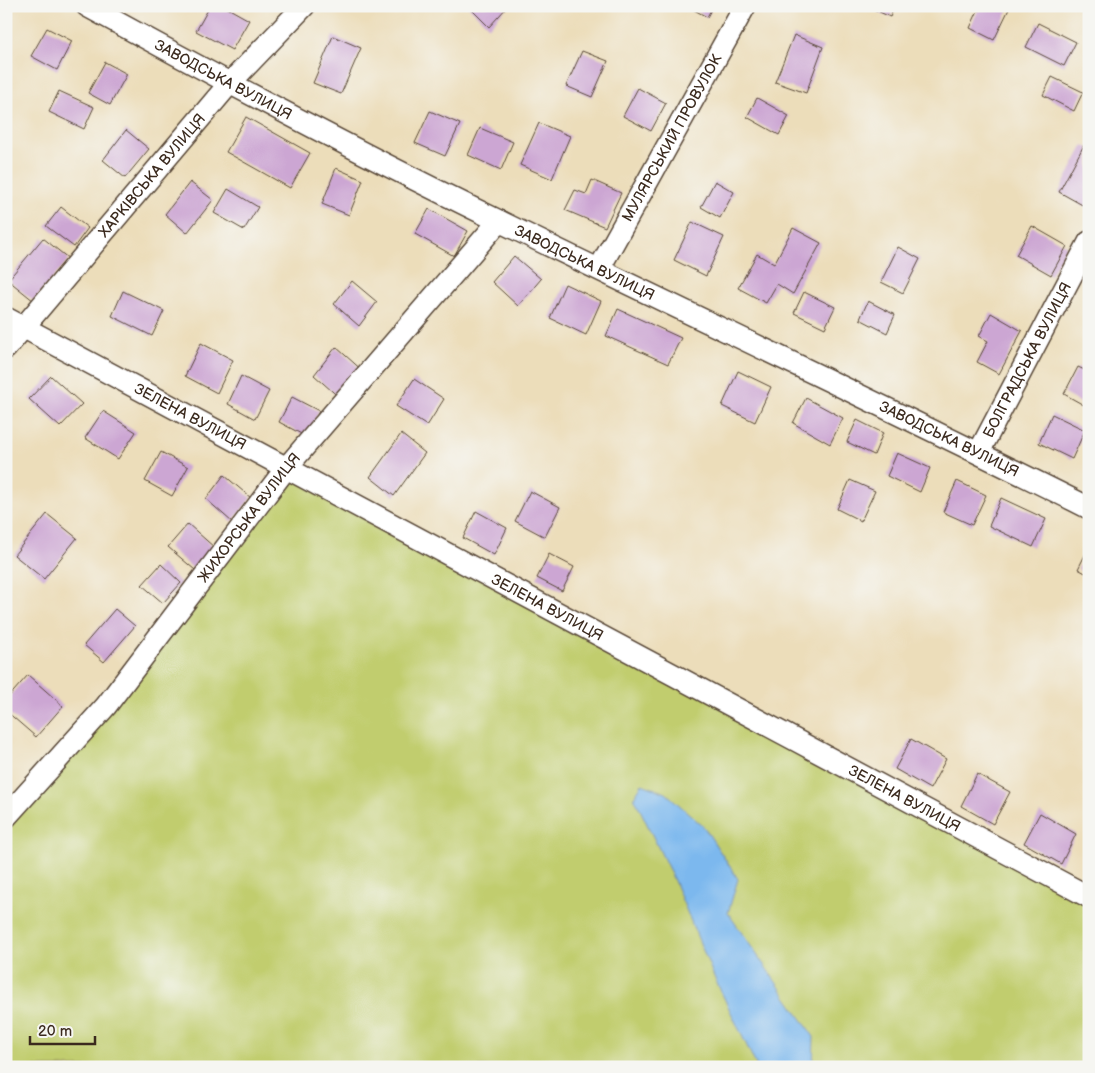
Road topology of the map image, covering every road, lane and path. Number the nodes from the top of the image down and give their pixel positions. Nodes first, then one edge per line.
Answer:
1 (87, 6) edge
2 (304, 6) edge
3 (745, 6) edge
4 (229, 84) junction
5 (499, 221) junction
6 (1089, 242) edge
7 (599, 270) junction
8 (16, 323) edge
9 (6, 348) edge
10 (979, 452) junction
11 (288, 467) junction
12 (1089, 508) edge
13 (6, 818) edge
14 (1089, 897) edge

1 - 4 street, ЗАВОДСЬКА ВУЛИЦЯ
2 - 4 street, ХАРКІВСЬКА ВУЛИЦЯ
3 - 7 street, МУЛЯРСЬКИЙ ПРОВУЛОК
4 - 5 street, ЗАВОДСЬКА ВУЛИЦЯ
4 - 8 street, ХАРКІВСЬКА ВУЛИЦЯ
5 - 7 street, ЗАВОДСЬКА ВУЛИЦЯ
5 - 11 street, ЖИХОРСЬКА ВУЛИЦЯ
6 - 10 street, БОЛГРАДСЬКА ВУЛИЦЯ
7 - 10 street, ЗАВОДСЬКА ВУЛИЦЯ
8 - 9 street, ХАРКІВСЬКА ВУЛИЦЯ
8 - 11 street, ЗЕЛЕНА ВУЛИЦЯ
10 - 12 street, ЗАВОДСЬКА ВУЛИЦЯ
11 - 13 street, ЖИХОРСЬКА ВУЛИЦЯ
11 - 14 street, ЗЕЛЕНА ВУЛИЦЯ

